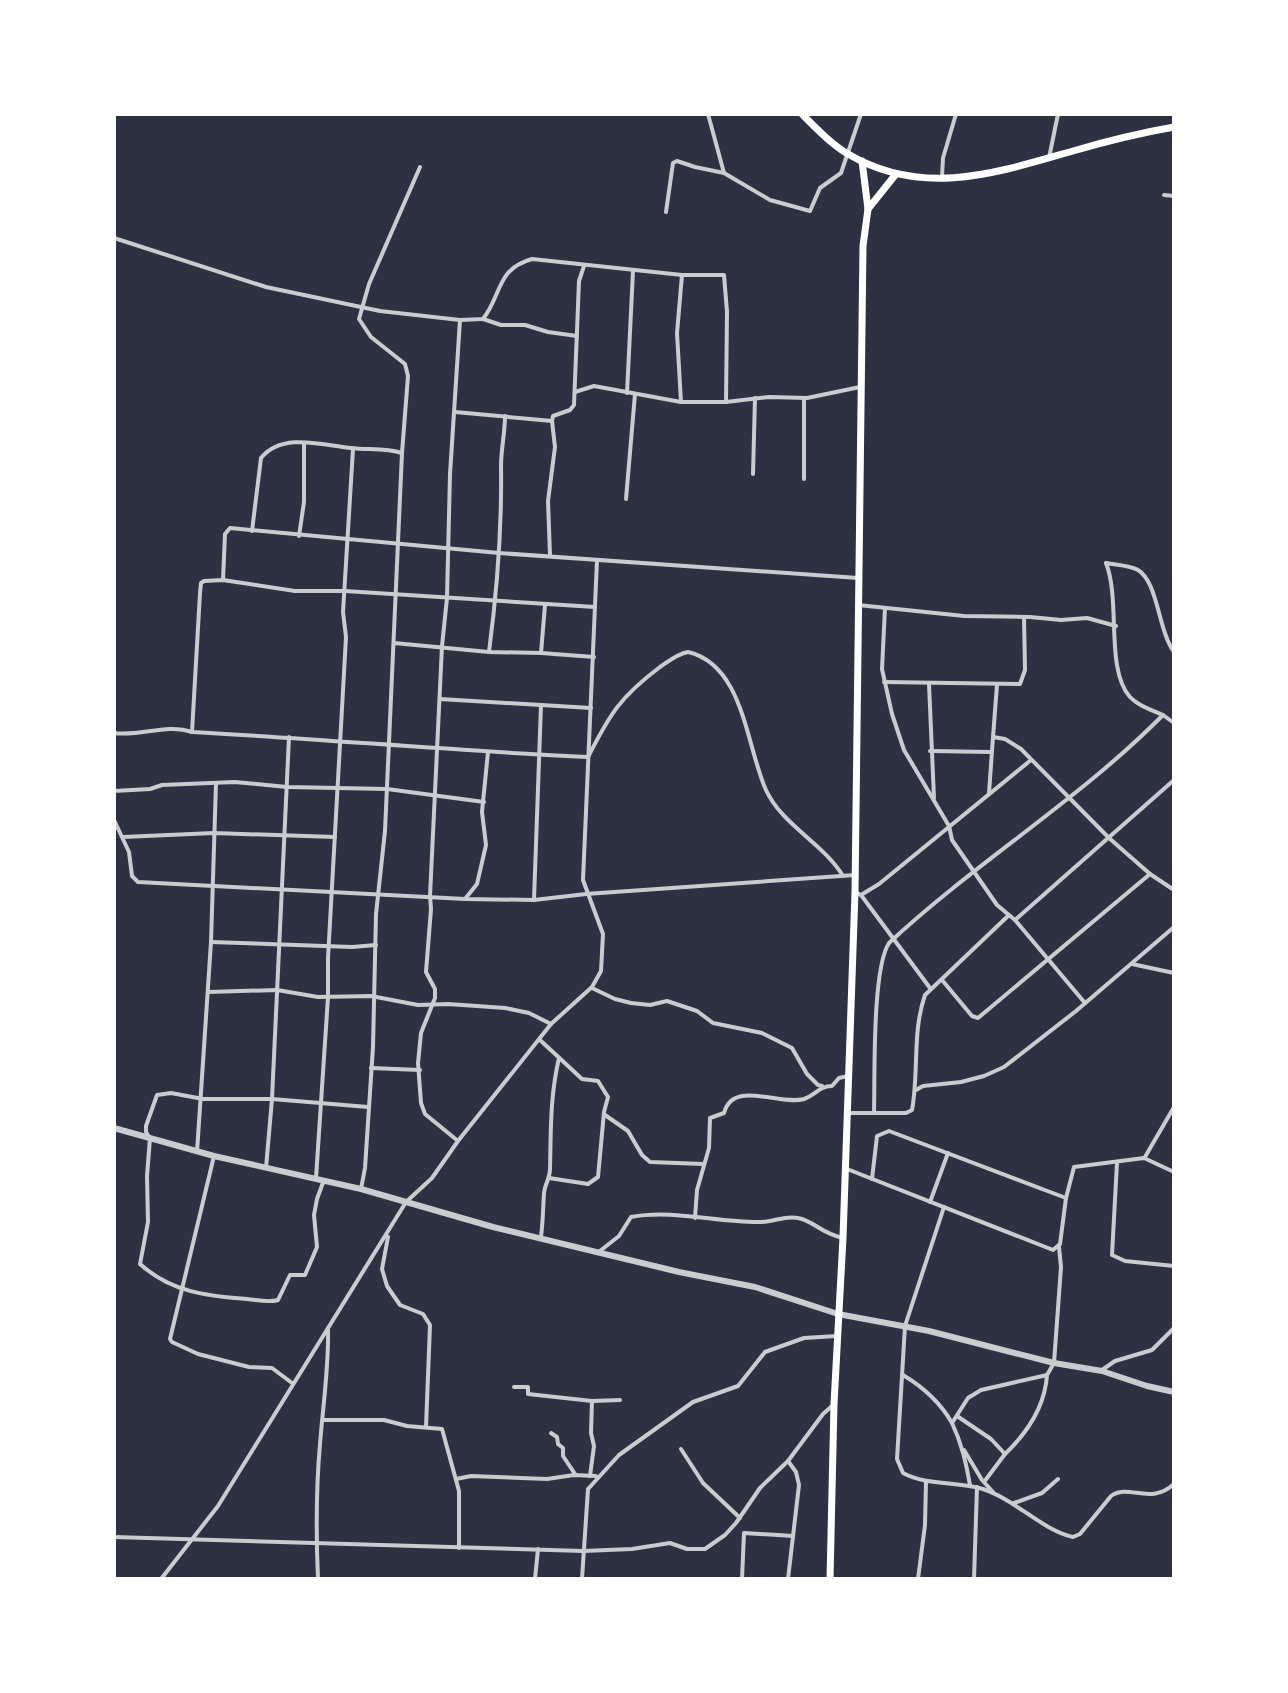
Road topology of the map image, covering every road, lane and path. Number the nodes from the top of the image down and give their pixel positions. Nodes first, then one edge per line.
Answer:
1 (708, 114) edge
2 (802, 114) edge
3 (861, 114) edge
4 (956, 114) edge
5 (1058, 114) edge
6 (1174, 127) edge
7 (847, 154) junction
8 (1049, 158) junction
9 (862, 161) junction
10 (420, 167) dead end
11 (724, 173) junction
12 (896, 174) junction
13 (942, 180) junction
14 (1164, 195) dead end
15 (1174, 196) edge
16 (868, 209) junction
17 (666, 212) dead end
18 (114, 238) edge
19 (584, 266) junction
20 (633, 270) junction
21 (682, 275) junction
22 (362, 307) junction
23 (483, 319) junction
24 (460, 320) junction
25 (577, 336) junction
26 (862, 387) junction
27 (575, 392) junction
28 (627, 393) junction
29 (635, 394) junction
30 (755, 398) junction
31 (804, 398) junction
32 (681, 402) junction
33 (726, 402) junction
34 (455, 412) junction
35 (505, 416) junction
36 (552, 421) junction
37 (304, 443) junction
38 (353, 449) junction
39 (402, 453) junction
40 (753, 474) dead end
41 (804, 479) dead end
42 (626, 499) dead end
43 (252, 531) junction
44 (299, 536) junction
45 (348, 539) junction
46 (398, 543) junction
47 (448, 547) junction
48 (499, 553) junction
49 (550, 555) junction
50 (597, 560) junction
51 (860, 578) junction
52 (223, 580) junction
53 (345, 591) junction
54 (396, 594) junction
55 (447, 598) junction
56 (495, 601) junction
57 (545, 605) junction
58 (858, 605) junction
59 (595, 607) junction
60 (885, 608) junction
61 (1024, 617) junction
62 (1116, 626) junction
63 (394, 643) junction
64 (442, 646) junction
65 (489, 652) junction
66 (1174, 652) edge
67 (541, 653) junction
68 (594, 657) junction
69 (884, 682) junction
70 (929, 684) junction
71 (997, 685) junction
72 (440, 699) junction
73 (541, 705) junction
74 (591, 708) junction
75 (1163, 715) junction
76 (1174, 723) edge
77 (192, 732) junction
78 (114, 733) edge
79 (289, 737) junction
80 (993, 737) junction
81 (340, 739) junction
82 (389, 743) junction
83 (439, 749) junction
84 (930, 751) junction
85 (488, 752) junction
86 (991, 752) junction
87 (538, 755) junction
88 (588, 757) junction
89 (1031, 760) junction
90 (1174, 780) edge
91 (216, 783) junction
92 (287, 787) junction
93 (338, 789) junction
94 (387, 789) junction
95 (114, 791) edge
96 (989, 793) junction
97 (436, 796) junction
98 (1071, 798) junction
99 (934, 801) junction
100 (484, 802) junction
101 (114, 820) edge
102 (949, 826) junction
103 (214, 833) junction
104 (284, 835) junction
105 (123, 837) junction
106 (335, 837) junction
107 (1109, 838) junction
108 (973, 873) junction
109 (1150, 874) junction
110 (855, 875) junction
111 (843, 876) junction
112 (212, 886) junction
113 (282, 890) junction
114 (1174, 890) edge
115 (332, 891) junction
116 (380, 893) junction
117 (586, 894) junction
118 (858, 894) junction
119 (430, 896) junction
120 (465, 899) junction
121 (534, 900) junction
122 (1008, 915) junction
123 (1015, 920) junction
124 (1174, 927) edge
125 (893, 940) junction
126 (211, 942) junction
127 (280, 944) junction
128 (376, 945) junction
129 (329, 946) junction
130 (1046, 959) junction
131 (1132, 964) junction
132 (1174, 973) edge
133 (942, 979) junction
134 (592, 987) junction
135 (930, 988) junction
136 (277, 990) junction
137 (208, 992) junction
138 (328, 997) junction
139 (376, 997) junction
140 (1085, 1003) junction
141 (434, 1004) junction
142 (551, 1024) junction
143 (540, 1040) junction
144 (559, 1058) junction
145 (371, 1068) junction
146 (420, 1070) junction
147 (848, 1076) junction
148 (822, 1086) junction
149 (916, 1090) junction
150 (203, 1099) junction
151 (272, 1099) junction
152 (320, 1102) junction
153 (368, 1107) junction
154 (1174, 1107) edge
155 (847, 1113) junction
156 (874, 1113) junction
157 (605, 1115) junction
158 (114, 1128) edge
159 (150, 1138) junction
160 (458, 1141) junction
161 (197, 1152) junction
162 (948, 1153) junction
163 (214, 1156) junction
164 (1144, 1158) junction
165 (1117, 1163) junction
166 (703, 1164) junction
167 (266, 1168) junction
168 (845, 1168) junction
169 (1174, 1172) edge
170 (549, 1178) junction
171 (320, 1179) junction
172 (872, 1179) junction
173 (361, 1189) junction
174 (1066, 1198) junction
175 (406, 1202) junction
176 (930, 1202) junction
177 (944, 1207) junction
178 (695, 1218) junction
179 (387, 1235) junction
180 (541, 1237) junction
181 (843, 1238) junction
182 (1059, 1247) junction
183 (600, 1251) junction
184 (1174, 1266) edge
185 (182, 1290) junction
186 (838, 1314) junction
187 (328, 1325) junction
188 (905, 1326) junction
189 (1174, 1328) edge
190 (837, 1336) junction
191 (1054, 1363) junction
192 (1102, 1371) junction
193 (903, 1375) junction
194 (1047, 1375) junction
195 (292, 1383) junction
196 (514, 1387) dead end
197 (1174, 1392) edge
198 (620, 1400) dead end
199 (592, 1401) junction
200 (834, 1404) junction
201 (957, 1416) junction
202 (323, 1420) junction
203 (952, 1423) junction
204 (426, 1427) junction
205 (551, 1433) dead end
206 (681, 1449) dead end
207 (964, 1449) junction
208 (1005, 1454) junction
209 (788, 1461) junction
210 (577, 1475) junction
211 (598, 1475) junction
212 (590, 1476) junction
213 (456, 1479) junction
214 (1058, 1479) dead end
215 (926, 1481) junction
216 (984, 1482) junction
217 (1174, 1484) edge
218 (970, 1485) junction
219 (977, 1487) junction
220 (995, 1494) junction
221 (1014, 1503) junction
222 (740, 1518) junction
223 (793, 1536) junction
224 (114, 1537) edge
225 (192, 1538) junction
226 (316, 1544) junction
227 (459, 1548) junction
228 (538, 1549) junction
229 (583, 1551) junction
230 (161, 1579) edge
231 (318, 1579) edge
232 (535, 1579) edge
233 (582, 1579) edge
234 (742, 1579) edge
235 (788, 1579) edge
236 (830, 1579) edge
237 (918, 1579) edge
238 (974, 1579) edge

1 - 11 street
2 - 7 main road
3 - 7 street
4 - 13 street
5 - 8 street
6 - 8 main road
7 - 9 main road
7 - 11 street
8 - 13 main road
9 - 12 main road
9 - 16 main road
10 - 22 street
11 - 17 street
12 - 13 main road
12 - 16 main road
14 - 15 street
16 - 26 main road
18 - 22 street
19 - 20 street
19 - 23 street
19 - 25 street
20 - 21 street
20 - 28 street
21 - 32 street
21 - 33 street
22 - 24 street
22 - 39 street
23 - 24 street
23 - 25 street
24 - 34 street
25 - 27 street
26 - 31 street
26 - 51 main road
27 - 28 street
27 - 36 street
28 - 29 street
29 - 32 street
29 - 42 street
30 - 31 street
30 - 33 street
30 - 40 street
31 - 41 street
32 - 33 street
34 - 35 street
34 - 47 street
35 - 36 street
35 - 48 street
36 - 49 street
37 - 38 street
37 - 43 street
37 - 44 street
38 - 39 street
38 - 45 street
39 - 46 street
43 - 44 street
43 - 52 street
44 - 45 street
45 - 46 street
45 - 53 street
46 - 47 street
46 - 54 street
47 - 48 street
47 - 55 street
48 - 49 street
48 - 56 street
49 - 50 street
50 - 51 street
50 - 59 street
51 - 58 main road
52 - 53 street
52 - 77 street
53 - 54 street
53 - 81 street
54 - 55 street
54 - 63 street
55 - 56 street
55 - 64 street
56 - 57 street
56 - 65 street
57 - 59 street
57 - 67 street
58 - 60 street
58 - 110 main road
59 - 68 street
60 - 61 street
60 - 69 street
61 - 62 street
61 - 71 street
62 - 66 street
62 - 75 street
63 - 64 street
63 - 82 street
64 - 65 street
64 - 72 street
65 - 67 street
67 - 68 street
68 - 74 street
69 - 70 street
69 - 99 street
70 - 71 street
70 - 84 street
71 - 80 street
72 - 73 street
72 - 83 street
73 - 74 street
73 - 87 street
74 - 88 street
75 - 76 street
75 - 98 street
77 - 78 street
77 - 79 street
79 - 81 street
79 - 92 street
80 - 86 street
80 - 89 street
81 - 82 street
81 - 93 street
82 - 83 street
82 - 94 street
83 - 85 street
83 - 97 street
84 - 86 street
84 - 99 street
85 - 87 street
85 - 100 street
86 - 96 street
87 - 88 street
87 - 121 street
88 - 111 street
88 - 117 street
89 - 96 street
89 - 98 street
90 - 107 street
91 - 92 street
91 - 95 street
91 - 103 street
92 - 93 street
92 - 104 street
93 - 94 street
93 - 106 street
94 - 97 street
94 - 116 street
96 - 102 street
97 - 100 street
97 - 119 street
98 - 107 street
98 - 108 street
99 - 102 street
100 - 120 street
101 - 105 street
102 - 108 street
102 - 118 street
103 - 104 street
103 - 105 street
103 - 112 street
104 - 106 street
104 - 113 street
105 - 112 street
106 - 115 street
107 - 109 street
107 - 123 street
108 - 122 street
108 - 125 street
109 - 114 street
109 - 130 street
110 - 111 street
110 - 118 main road
111 - 117 street
112 - 113 street
112 - 126 street
113 - 115 street
113 - 127 street
115 - 116 street
115 - 129 street
116 - 119 street
116 - 128 street
117 - 121 street
117 - 134 street
118 - 125 street
118 - 147 main road
119 - 120 street
119 - 141 street
120 - 121 street
122 - 123 street
122 - 133 street
123 - 130 street
124 - 131 street
125 - 135 street
125 - 156 street
126 - 127 street
126 - 137 street
127 - 129 street
127 - 136 street
128 - 129 street
128 - 139 street
129 - 138 street
130 - 133 street
130 - 140 street
131 - 132 street
131 - 140 street
133 - 135 street
134 - 142 street
134 - 148 street
135 - 149 street
136 - 137 street
136 - 138 street
136 - 151 street
137 - 150 street
138 - 139 street
138 - 152 street
139 - 141 street
139 - 145 street
140 - 149 street
141 - 142 street
141 - 146 street
142 - 143 street
143 - 144 street
143 - 160 street
144 - 157 street
144 - 170 street
145 - 146 street
145 - 153 street
146 - 160 street
147 - 148 street
147 - 155 main road
148 - 166 street
149 - 156 street
150 - 151 street
150 - 159 street
150 - 161 street
151 - 152 street
151 - 167 street
152 - 153 street
152 - 171 street
153 - 173 street
154 - 164 street
155 - 156 street
155 - 168 main road
157 - 166 street
157 - 170 street
158 - 159 street
159 - 161 street
159 - 185 street
160 - 175 street
161 - 163 street
162 - 172 street
162 - 174 street
162 - 176 street
163 - 167 street
163 - 185 street
164 - 165 street
164 - 169 street
165 - 174 street
165 - 184 street
166 - 178 street
167 - 171 street
168 - 172 street
168 - 181 main road
170 - 180 street
171 - 173 street
171 - 185 street
172 - 176 street
173 - 175 street
174 - 182 street
175 - 179 street
175 - 180 street
176 - 177 street
177 - 182 street
177 - 188 street
178 - 181 street
178 - 183 street
179 - 187 street
179 - 204 street
180 - 183 street
181 - 186 main road
182 - 191 street
183 - 186 street
185 - 195 street
186 - 188 street
186 - 190 main road
187 - 195 street
187 - 202 street
188 - 191 street
188 - 193 street
189 - 192 street
190 - 200 main road
190 - 211 street
191 - 192 street
191 - 194 street
192 - 197 street
193 - 203 street
193 - 215 street
194 - 201 street
194 - 208 street
195 - 225 street
196 - 199 street
198 - 199 street
199 - 212 street
200 - 209 street
200 - 236 main road
201 - 203 street
201 - 208 street
202 - 204 street
202 - 226 street
203 - 207 street
204 - 213 street
205 - 210 street
206 - 222 street
207 - 216 street
207 - 218 street
208 - 216 street
209 - 222 street
209 - 223 street
210 - 212 street
210 - 213 street
211 - 212 street
211 - 229 street
213 - 227 street
214 - 221 street
215 - 218 street
215 - 237 street
216 - 220 street
217 - 221 street
218 - 219 street
219 - 220 street
219 - 238 street
220 - 221 street
222 - 229 street
223 - 234 street
223 - 235 street
224 - 225 street
225 - 226 street
225 - 230 street
226 - 227 street
226 - 231 street
227 - 228 street
228 - 229 street
228 - 232 street
229 - 233 street

